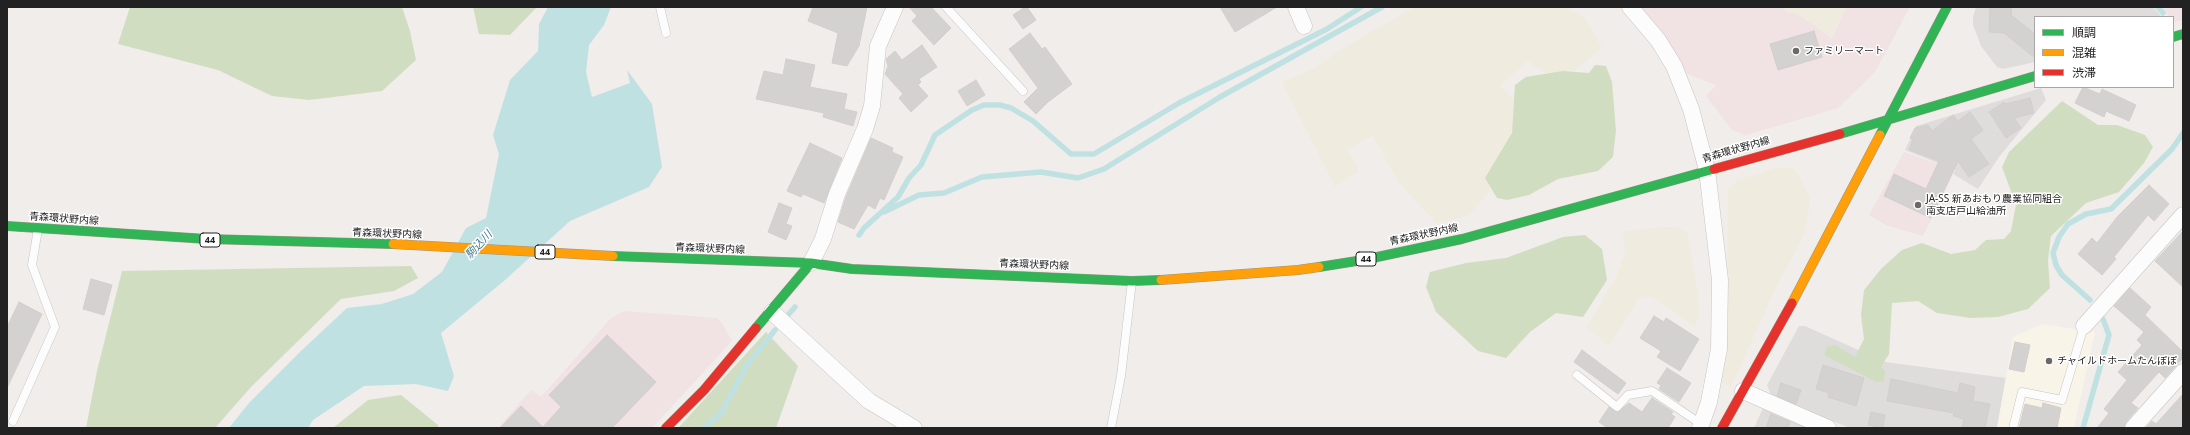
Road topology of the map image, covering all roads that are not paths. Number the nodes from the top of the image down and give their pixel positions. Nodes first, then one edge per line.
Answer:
1 (660, 7) edge
2 (895, 7) edge
3 (946, 7) edge
4 (1296, 7) edge
5 (1630, 7) edge
6 (1947, 7) edge
7 (1304, 26) dead end
8 (666, 33) dead end
9 (2034, 76) edge
10 (1023, 92) dead end
11 (1886, 121) junction
12 (1707, 170) junction
13 (2183, 215) edge
14 (7, 226) edge
15 (38, 228) junction
16 (811, 263) junction
17 (1132, 281) junction
18 (772, 312) junction
19 (2084, 326) joint
20 (2183, 372) edge
21 (1578, 376) dead end
22 (1743, 391) junction
23 (13, 421) dead end
24 (1701, 426) edge
25 (666, 428) edge
26 (914, 428) edge
27 (1111, 428) edge
28 (1722, 428) edge
29 (1828, 428) edge
30 (2013, 428) edge
31 (2133, 428) edge

1 - 8 lane
2 - 16 street
3 - 10 lane
4 - 7 street
5 - 12 street
6 - 11 main road
9 - 11 main road, 青森環状野内線 / 44
11 - 12 main road, 青森環状野内線 / 44
11 - 22 main road
12 - 17 main road, 青森環状野内線 / 44
12 - 24 street
13 - 19 street
14 - 15 main road, 青森環状野内線 / 44
15 - 16 main road, 青森環状野内線 / 44
15 - 23 lane
16 - 17 main road, 青森環状野内線 / 44
16 - 18 main road
17 - 27 lane
18 - 25 main road
18 - 26 street
19 - 30 lane
20 - 31 street
21 - 24 lane
22 - 28 main road
22 - 29 street

